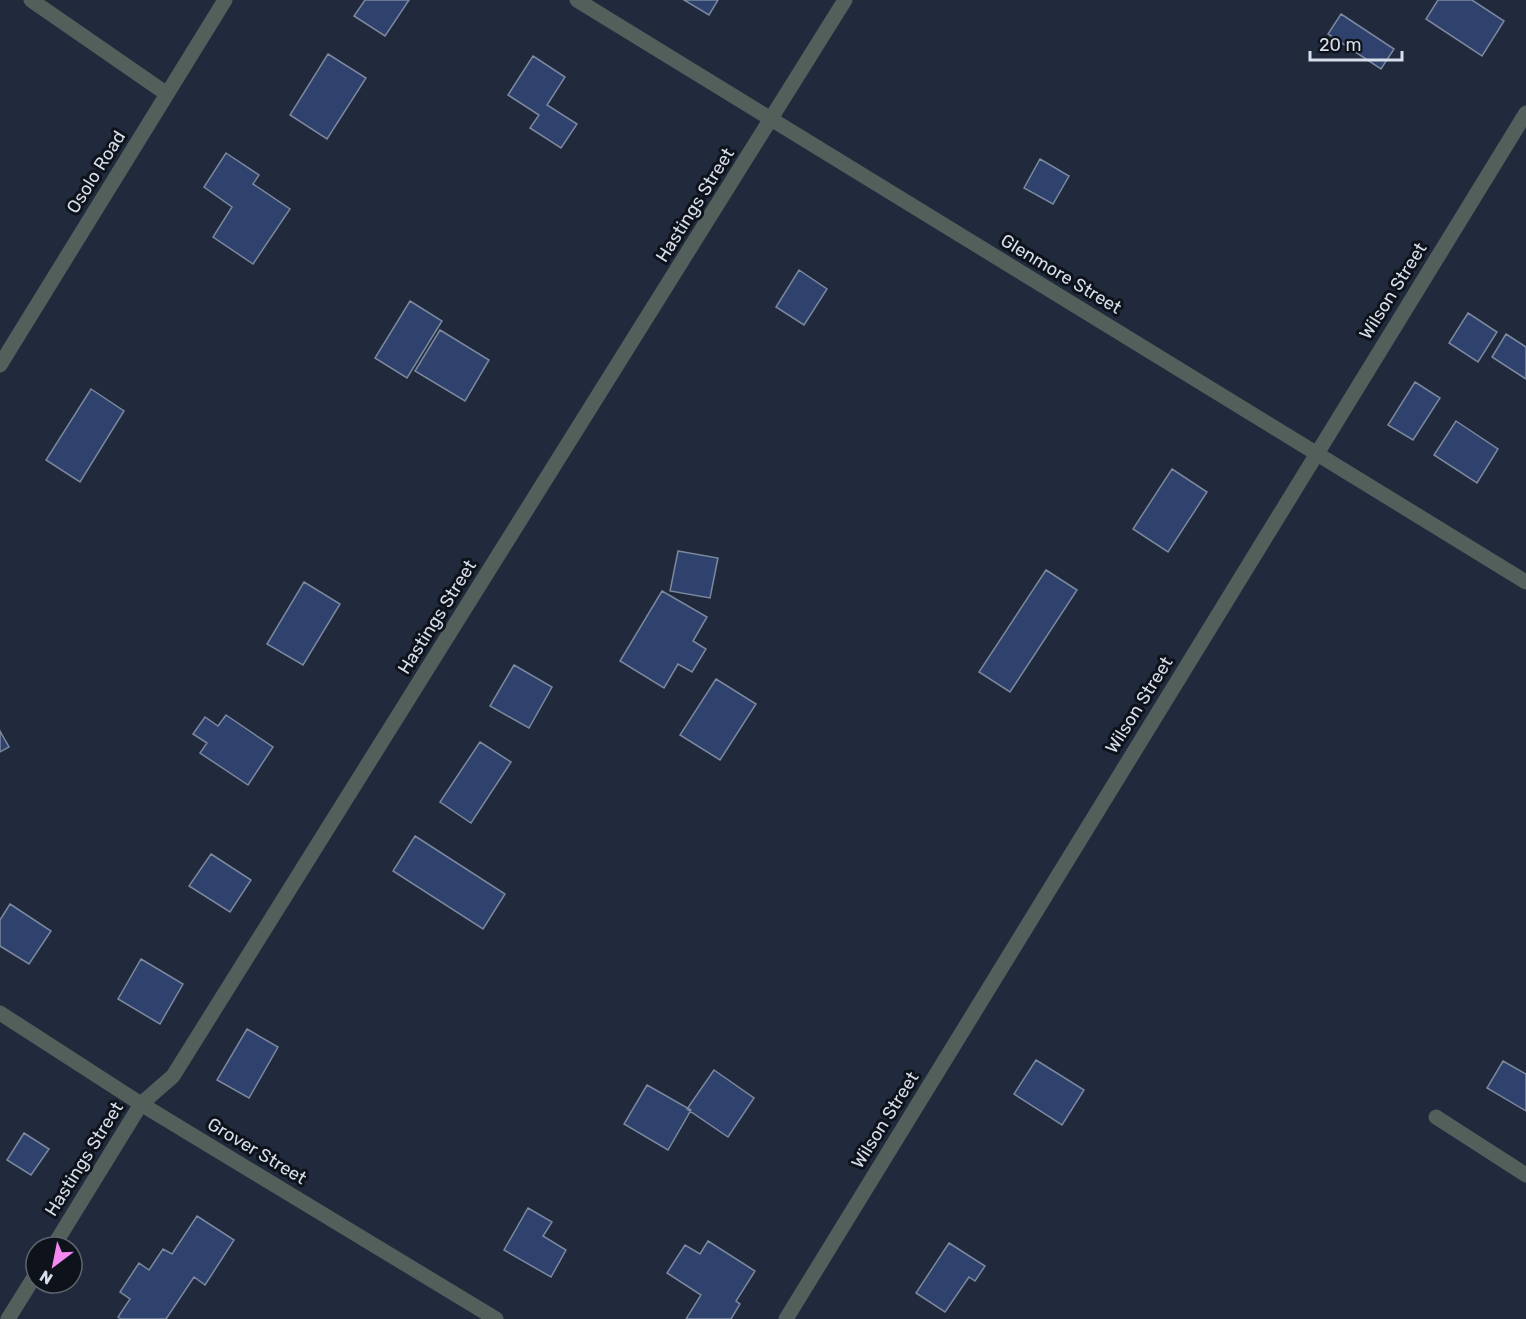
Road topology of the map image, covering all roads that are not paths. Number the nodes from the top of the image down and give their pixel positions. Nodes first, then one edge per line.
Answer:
1 (31, 0) edge
2 (225, 0) edge
3 (577, 0) edge
4 (845, 0) edge
5 (167, 94) junction
6 (1526, 113) edge
7 (771, 120) junction
8 (0, 365) edge
9 (1317, 453) junction
10 (1526, 582) edge
11 (0, 1013) edge
12 (141, 1104) junction
13 (1436, 1117) dead end
14 (1526, 1175) edge
15 (60, 1235) edge
16 (24, 1293) edge
17 (8, 1319) edge
18 (496, 1319) edge
19 (786, 1319) edge

1 - 5 street
2 - 5 street, Osolo Road
3 - 7 street, Glenmore Street
4 - 7 street, Hastings Street
5 - 8 street, Osolo Road
6 - 9 street, Wilson Street
7 - 9 street, Glenmore Street
7 - 12 street, Hastings Street
9 - 10 street, Glenmore Street
9 - 19 street, Wilson Street
11 - 12 street, Grover Street
12 - 15 street, Hastings Street
12 - 18 street, Grover Street
13 - 14 street
16 - 17 street

